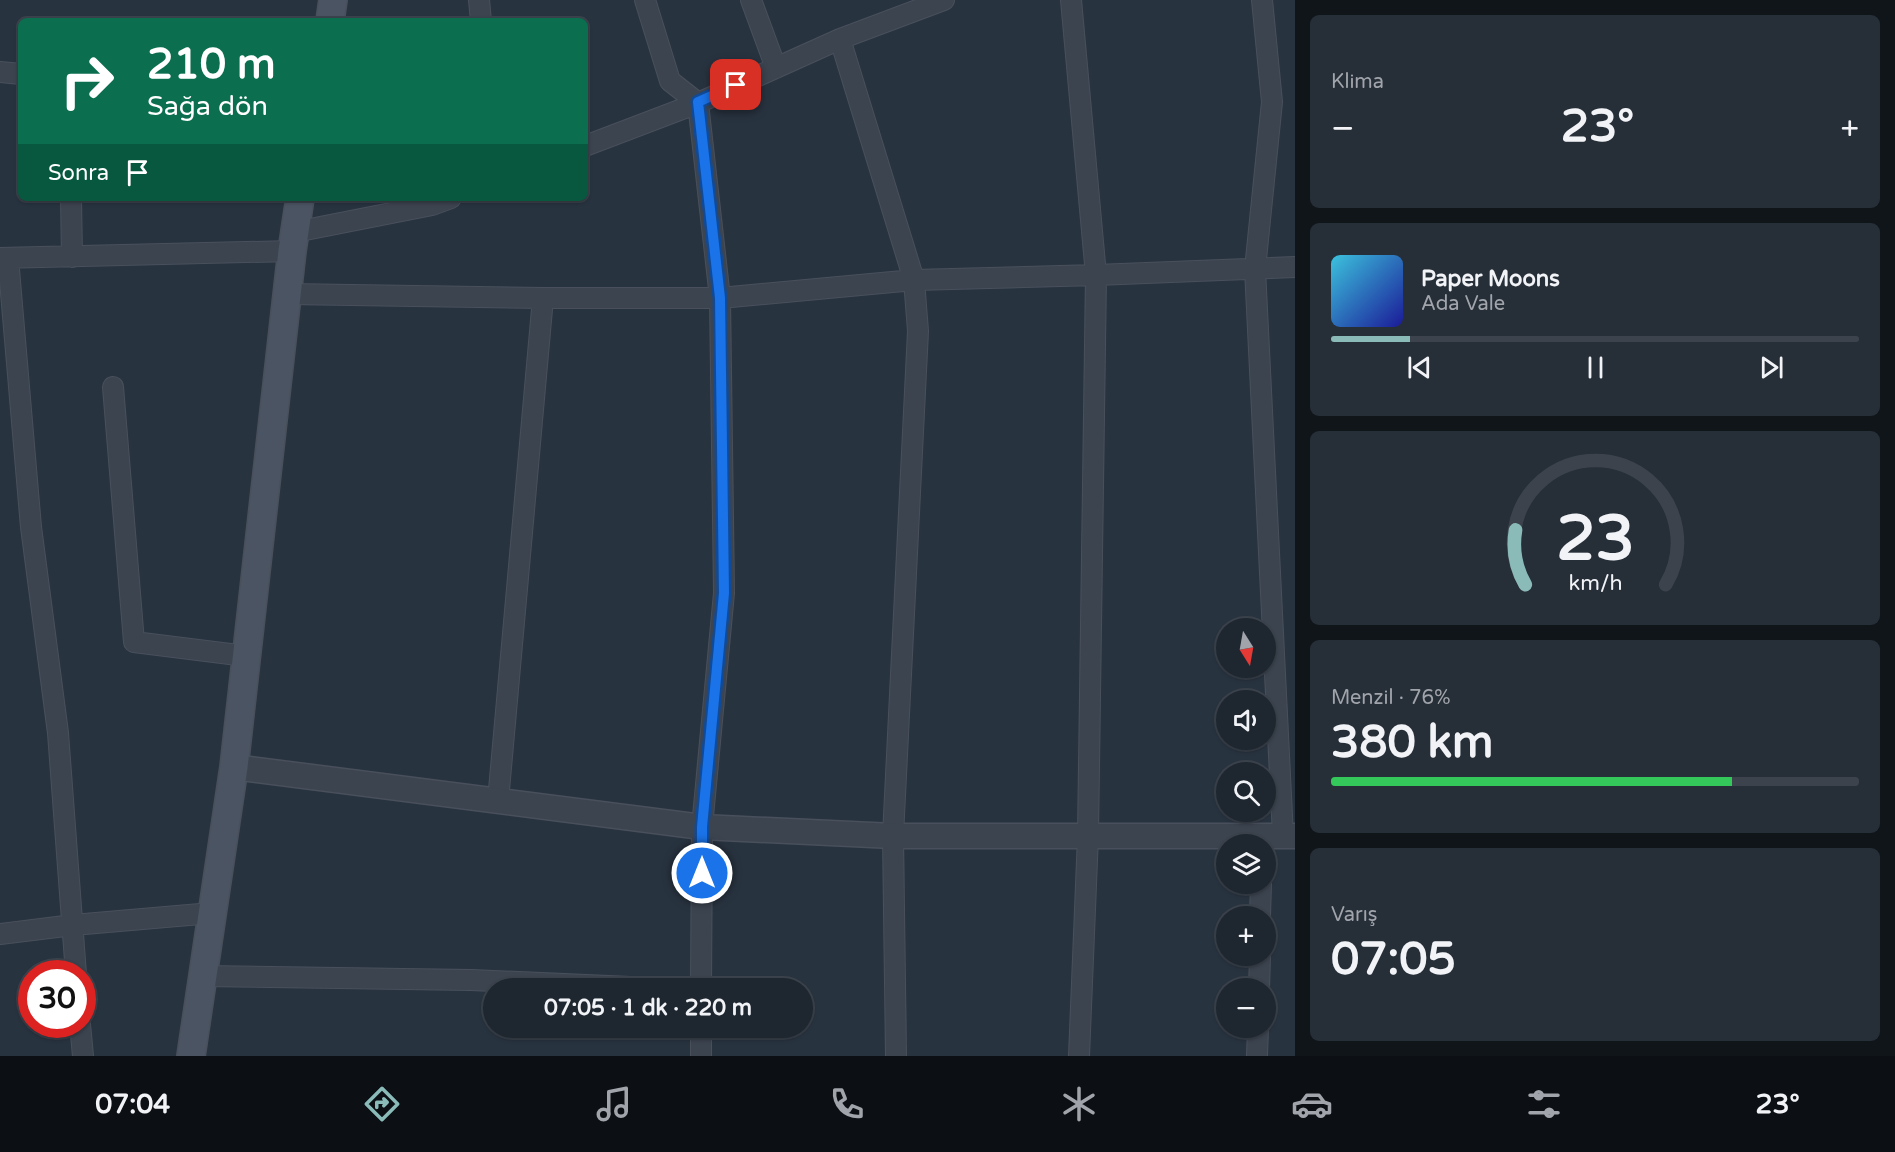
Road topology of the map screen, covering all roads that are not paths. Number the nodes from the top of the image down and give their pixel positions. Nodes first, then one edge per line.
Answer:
1 (333, 0) edge
2 (479, 0) edge
3 (645, 0) edge
4 (751, 0) edge
5 (944, 0) edge
6 (1071, 0) edge
7 (1262, 0) edge
8 (330, 18) edge
9 (480, 18) edge
10 (840, 39) junction
11 (776, 68) junction
12 (0, 72) edge
13 (18, 74) edge
14 (698, 102) junction
15 (588, 145) edge
16 (71, 201) edge
17 (300, 201) edge
18 (443, 201) edge
19 (294, 241) junction
20 (72, 257) junction
21 (4, 258) edge
22 (1295, 267) edge
23 (1255, 269) junction
24 (1096, 275) junction
25 (914, 280) junction
26 (288, 294) junction
27 (543, 298) junction
28 (720, 298) junction
29 (113, 387) dead end
30 (246, 656) junction
31 (234, 767) junction
32 (498, 801) junction
33 (702, 827) junction
34 (1276, 834) edge
35 (893, 836) junction
36 (1088, 836) junction
37 (1216, 837) edge
38 (212, 913) junction
39 (73, 925) junction
40 (0, 934) edge
41 (75, 960) edge
42 (203, 976) junction
43 (701, 978) edge
44 (483, 981) edge
45 (81, 1038) edge
46 (701, 1038) edge
47 (1258, 1038) edge
48 (83, 1056) edge
49 (191, 1056) edge
50 (701, 1056) edge
51 (896, 1056) edge
52 (1079, 1056) edge
53 (1257, 1056) edge

1 - 8 main road
2 - 9 street
3 - 14 street
4 - 11 street
5 - 10 street
6 - 24 street
7 - 23 street
10 - 11 street
10 - 25 street
11 - 14 street
12 - 13 street
14 - 15 street
14 - 28 street
16 - 20 street
17 - 19 main road
18 - 19 street
19 - 20 street
19 - 26 main road
20 - 21 street
21 - 39 street
22 - 23 street
23 - 24 street
23 - 34 street
24 - 25 street
24 - 36 street
25 - 28 street
25 - 35 street
26 - 27 street
26 - 30 main road
27 - 28 street
27 - 32 street
28 - 33 street
29 - 30 street
30 - 31 main road
31 - 32 street
31 - 38 main road
32 - 33 street
33 - 35 street
33 - 43 street
35 - 36 street
35 - 51 street
36 - 37 street
36 - 52 street
38 - 39 street
38 - 42 main road
39 - 40 street
39 - 41 street
42 - 44 street
42 - 49 main road
45 - 48 street
46 - 50 street
47 - 53 street

